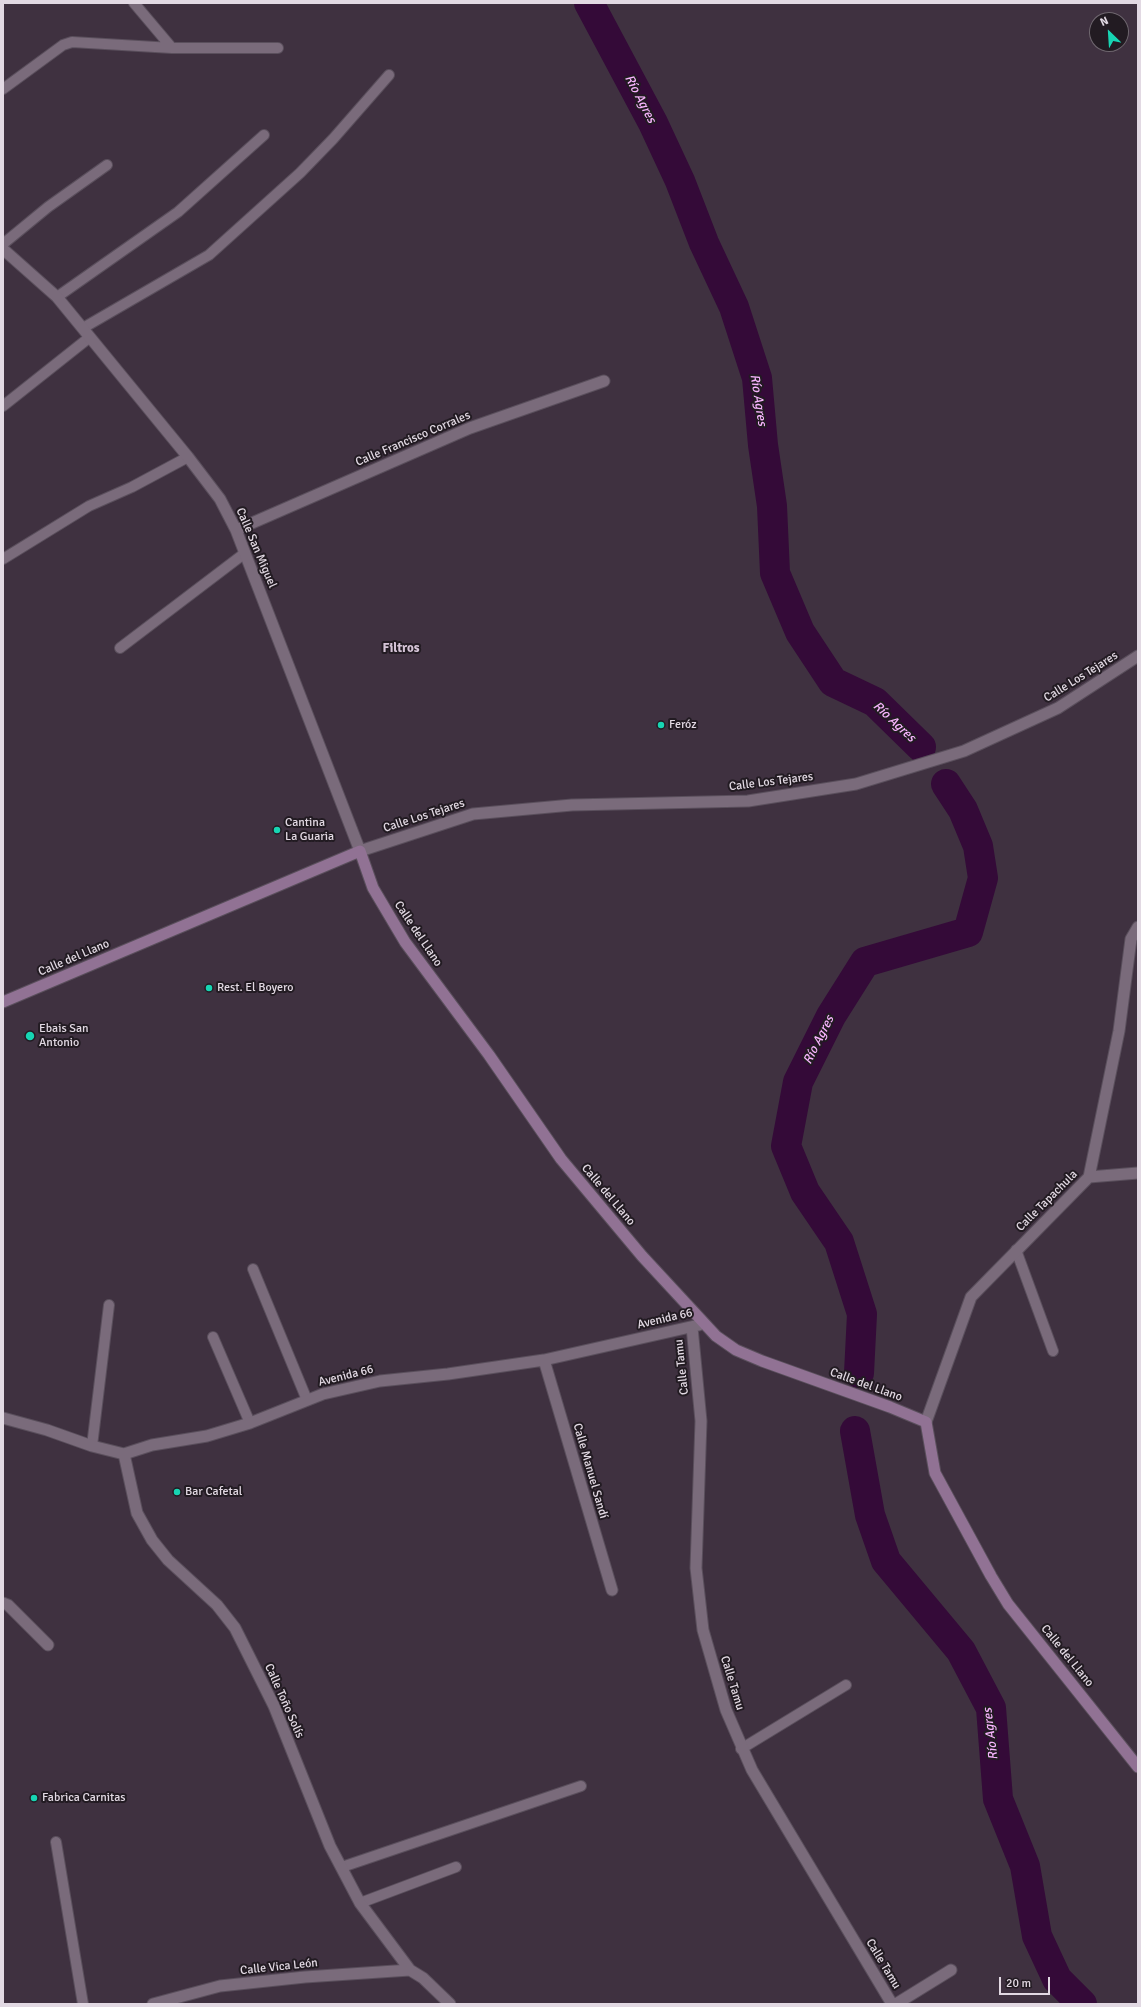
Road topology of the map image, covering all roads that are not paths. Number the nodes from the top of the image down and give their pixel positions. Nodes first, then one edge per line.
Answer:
1 (134, 3) edge
2 (172, 48) junction
3 (278, 48) dead end
4 (389, 75) dead end
5 (3, 89) edge
6 (264, 135) dead end
7 (107, 165) dead end
8 (3, 244) edge
9 (3, 249) edge
10 (57, 296) junction
11 (86, 332) junction
12 (604, 381) dead end
13 (3, 406) edge
14 (188, 457) junction
15 (236, 530) junction
16 (245, 553) junction
17 (3, 559) edge
18 (120, 648) dead end
19 (1138, 656) edge
20 (360, 851) junction
21 (1138, 927) edge
22 (3, 1002) edge
23 (1138, 1173) edge
24 (1089, 1177) junction
25 (1016, 1250) junction
26 (253, 1270) dead end
27 (109, 1305) dead end
28 (704, 1323) junction
29 (692, 1327) junction
30 (213, 1337) dead end
31 (1053, 1351) dead end
32 (544, 1360) junction
33 (307, 1400) junction
34 (3, 1418) edge
35 (926, 1422) junction
36 (250, 1423) junction
37 (92, 1446) junction
38 (124, 1454) junction
39 (612, 1590) dead end
40 (3, 1603) edge
41 (48, 1645) dead end
42 (846, 1685) dead end
43 (741, 1749) junction
44 (1138, 1767) edge
45 (582, 1786) dead end
46 (56, 1842) dead end
47 (342, 1866) junction
48 (456, 1867) dead end
49 (360, 1903) junction
50 (410, 1970) junction
51 (951, 1970) dead end
52 (83, 2004) edge
53 (153, 2004) edge
54 (450, 2004) edge
55 (892, 2004) edge
56 (896, 2004) edge

1 - 2 lane
2 - 3 lane
2 - 5 lane
4 - 11 lane
6 - 10 lane
7 - 8 lane
9 - 10 street, Calle San Miguel
10 - 11 street, Calle San Miguel
11 - 13 lane
11 - 14 street, Calle San Miguel
12 - 15 street, Calle Francisco Corrales
14 - 15 street, Calle San Miguel
14 - 17 lane
15 - 16 street, Calle San Miguel
16 - 18 lane
16 - 20 street, Calle San Miguel
19 - 20 street, Calle Los Tejares
20 - 22 main road, Calle del Llano
20 - 28 main road, Calle del Llano
21 - 24 street, Calle Tapachula
23 - 24 street
24 - 25 street, Calle Tapachula
25 - 31 lane
25 - 35 street, Calle Tapachula
26 - 33 lane
27 - 37 lane
28 - 29 street, Avenida 66
28 - 35 main road, Calle del Llano
29 - 32 street, Avenida 66
29 - 43 street, Calle Tamu
30 - 36 lane
32 - 33 street, Avenida 66
32 - 39 street, Calle Manuel Sandí
33 - 36 street, Avenida 66
34 - 37 street
35 - 44 main road, Calle del Llano
36 - 38 street, Avenida 66
37 - 38 street
38 - 47 street, Calle Toño Solís
40 - 41 street
42 - 43 lane
43 - 55 street, Calle Tamu
45 - 47 lane
46 - 52 lane
47 - 49 street, Calle Toño Solís
48 - 49 lane
49 - 50 street, Calle Toño Solís
50 - 53 street, Calle Vica León
50 - 54 street, Calle Toño Solís
51 - 56 street, Calle Tamu

